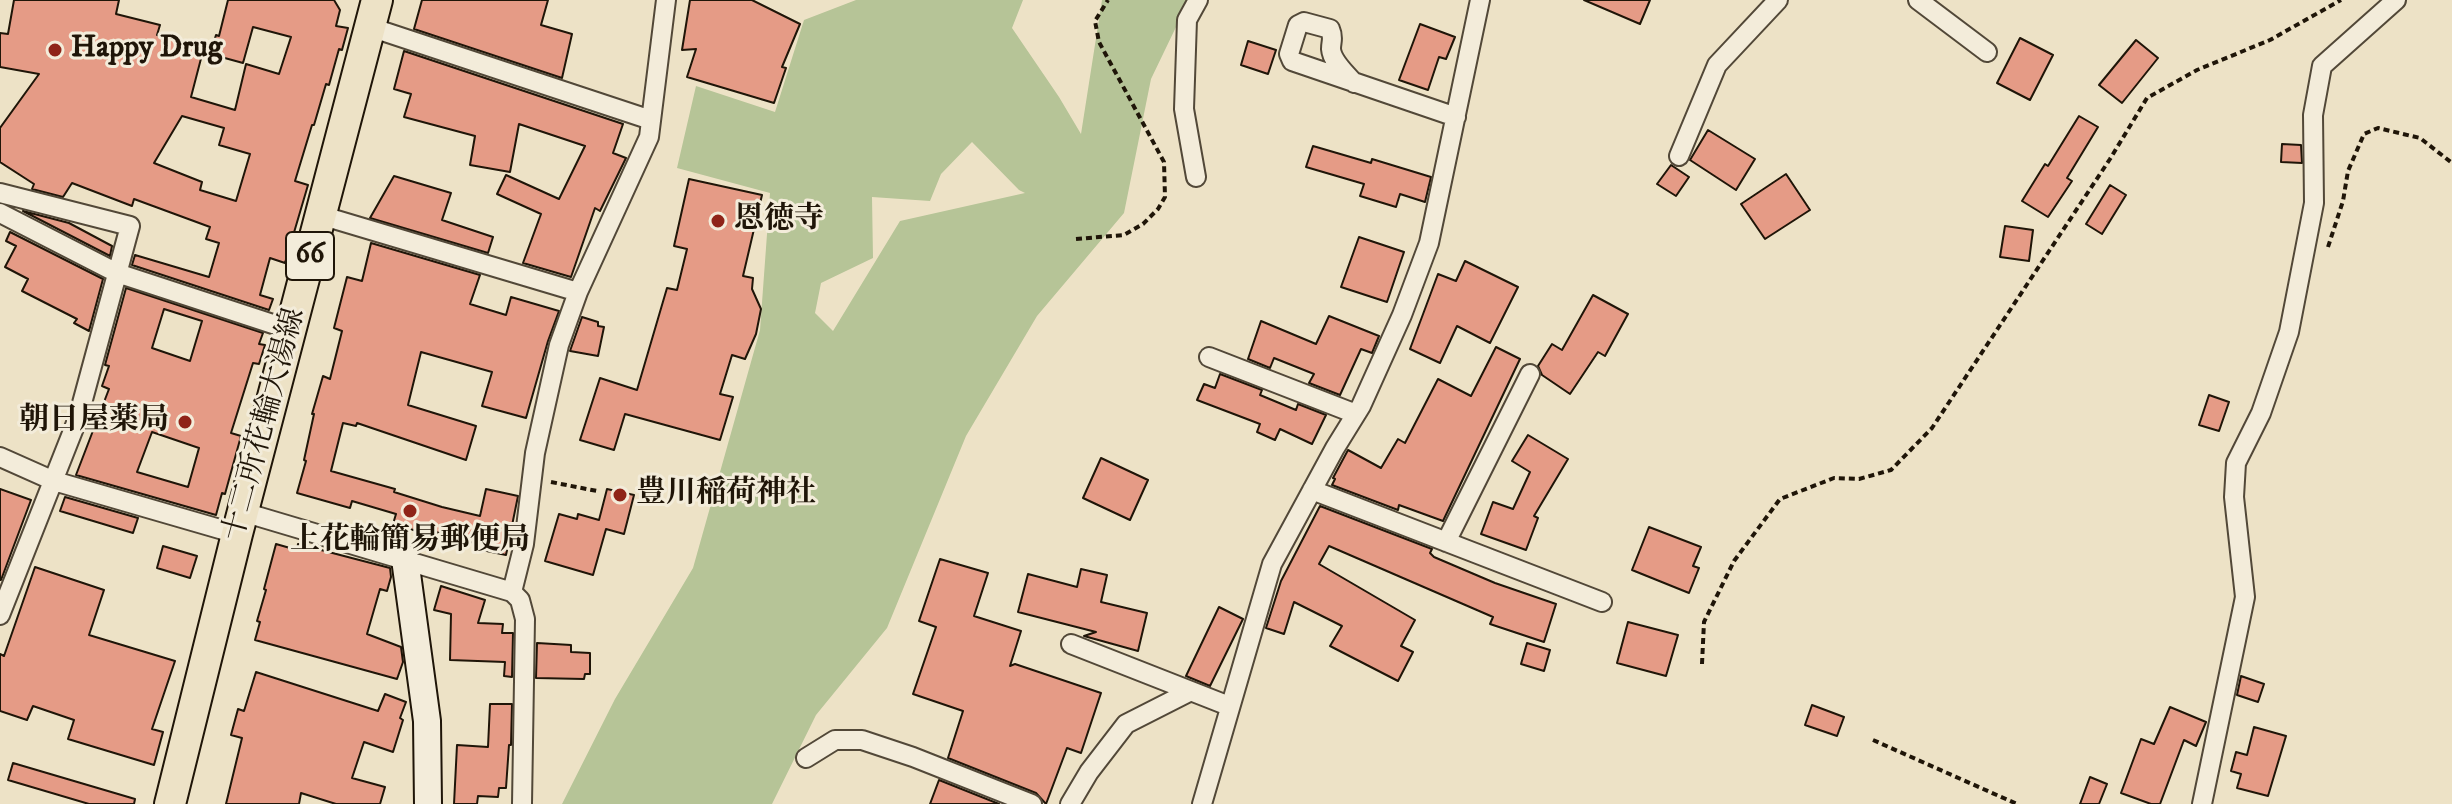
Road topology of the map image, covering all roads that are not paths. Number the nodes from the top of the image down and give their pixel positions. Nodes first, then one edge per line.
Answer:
1 (666, 0) edge
2 (1198, 0) edge
3 (1480, 0) edge
4 (1778, 0) edge
5 (1918, 0) edge
6 (2396, 0) edge
7 (373, 14) edge
8 (1987, 52) dead end
9 (1354, 83) dead end
10 (1456, 117) junction
11 (651, 120) junction
12 (1679, 156) dead end
13 (1196, 177) dead end
14 (0, 193) edge
15 (0, 213) edge
16 (320, 215) junction
17 (117, 273) junction
18 (578, 292) junction
19 (291, 330) junction
20 (1209, 357) dead end
21 (1530, 374) dead end
22 (1356, 414) junction
23 (0, 457) edge
24 (54, 481) junction
25 (1312, 490) junction
26 (240, 523) junction
27 (1446, 542) junction
28 (405, 559) junction
29 (512, 592) junction
30 (1602, 602) dead end
31 (0, 615) edge
32 (1071, 644) dead end
33 (1191, 691) junction
34 (1229, 706) junction
35 (806, 758) dead end
36 (170, 804) edge
37 (428, 804) edge
38 (522, 804) edge
39 (1032, 804) edge
40 (1070, 804) edge
41 (1202, 804) edge
42 (2202, 804) edge

1 - 11 street
2 - 13 street
3 - 10 street
4 - 12 street
5 - 8 street
6 - 42 street
7 - 11 street
7 - 16 main road, 十二所花輪大湯線 / 66
9 - 10 street
10 - 22 street
11 - 18 street
14 - 17 street
15 - 17 street
16 - 18 street
16 - 19 main road, 十二所花輪大湯線 / 66
17 - 19 street
17 - 24 street
18 - 29 street
19 - 26 main road, 十二所花輪大湯線 / 66
20 - 22 street
21 - 27 street
22 - 25 street
23 - 24 street
24 - 26 street
24 - 31 street
25 - 27 street
25 - 34 street
26 - 28 street
26 - 36 main road, 十二所花輪大湯線 / 66
27 - 30 street
28 - 29 street
28 - 37 street
29 - 38 street
32 - 33 street
33 - 34 street
33 - 40 street
34 - 41 street
35 - 39 street

